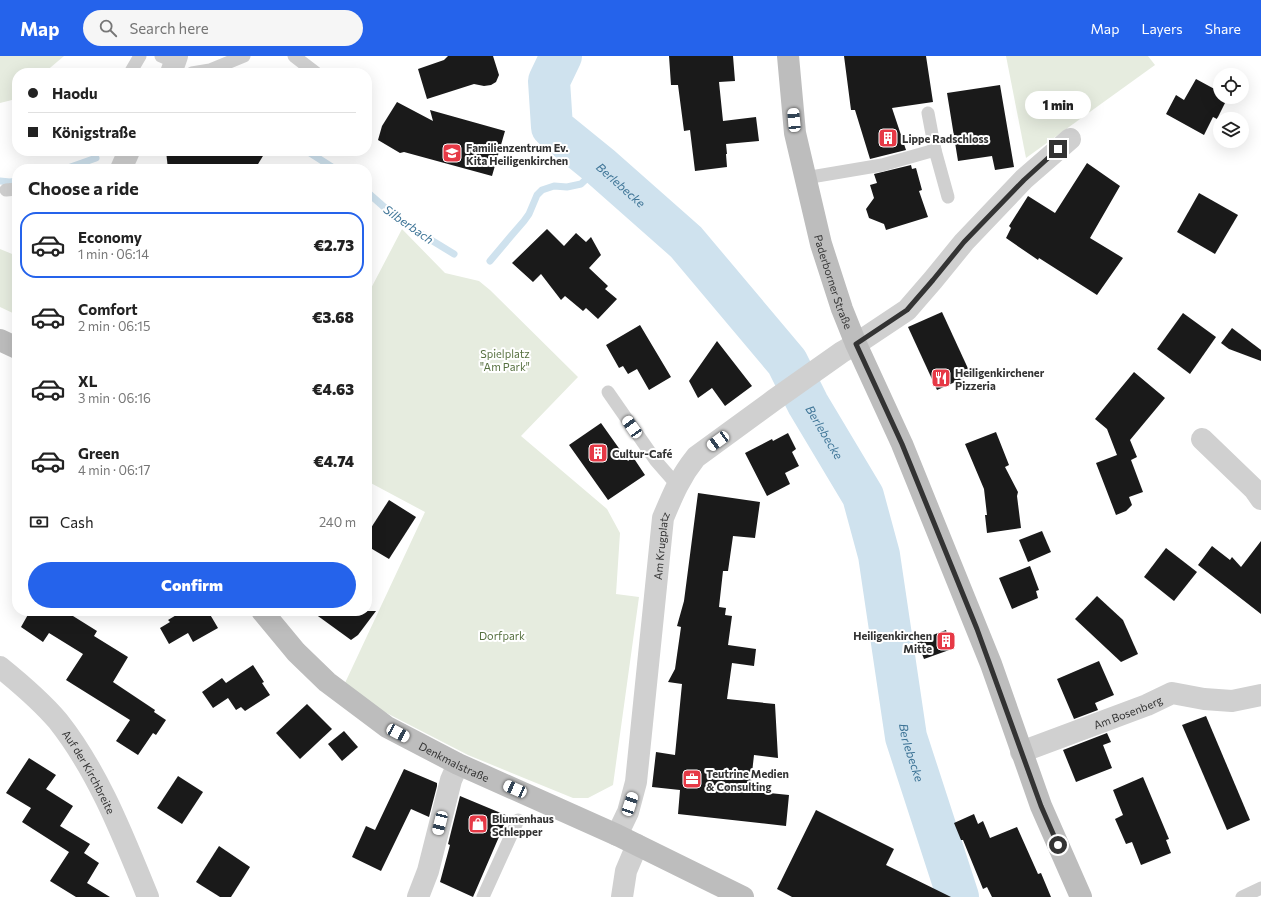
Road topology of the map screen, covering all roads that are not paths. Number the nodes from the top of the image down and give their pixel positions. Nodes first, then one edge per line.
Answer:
1 (140, 56) edge
2 (244, 56) edge
3 (294, 56) edge
4 (788, 56) edge
5 (175, 64) edge
6 (134, 68) edge
7 (198, 68) edge
8 (215, 68) edge
9 (310, 68) edge
10 (928, 114) dead end
11 (1070, 139) dead end
12 (935, 150) junction
13 (805, 178) junction
14 (948, 197) dead end
15 (0, 340) edge
16 (856, 344) junction
17 (12, 346) edge
18 (608, 392) dead end
19 (1202, 439) dead end
20 (677, 485) junction
21 (1261, 499) edge
22 (266, 616) edge
23 (0, 667) edge
24 (1261, 694) edge
25 (1021, 752) junction
26 (458, 764) junction
27 (518, 820) dead end
28 (617, 835) junction
29 (637, 845) junction
30 (1261, 888) edge
31 (148, 897) edge
32 (418, 897) edge
33 (483, 897) edge
34 (622, 897) edge
35 (743, 897) edge
36 (1081, 897) edge
37 (1242, 897) edge

1 - 6 lane
2 - 8 lane
3 - 9 lane
4 - 13 main road, Paderborner Straße
5 - 7 lane
10 - 12 lane
11 - 16 street, Am Krugplatz
12 - 13 lane
12 - 14 lane
13 - 16 main road, Paderborner Straße
15 - 17 main road
16 - 20 street, Am Krugplatz
16 - 25 main road, Paderborner Straße
18 - 20 lane
19 - 21 street
20 - 28 street, Am Krugplatz
22 - 26 main road, Denkmalstraße
23 - 31 street, Auf der Kirchbreite
24 - 25 street, Am Bosenberg
25 - 36 main road, Paderborner Straße
26 - 28 main road, Denkmalstraße
26 - 32 street
27 - 33 lane
28 - 29 main road, Denkmalstraße
29 - 34 street
29 - 35 main road, Denkmalstraße
30 - 37 lane

